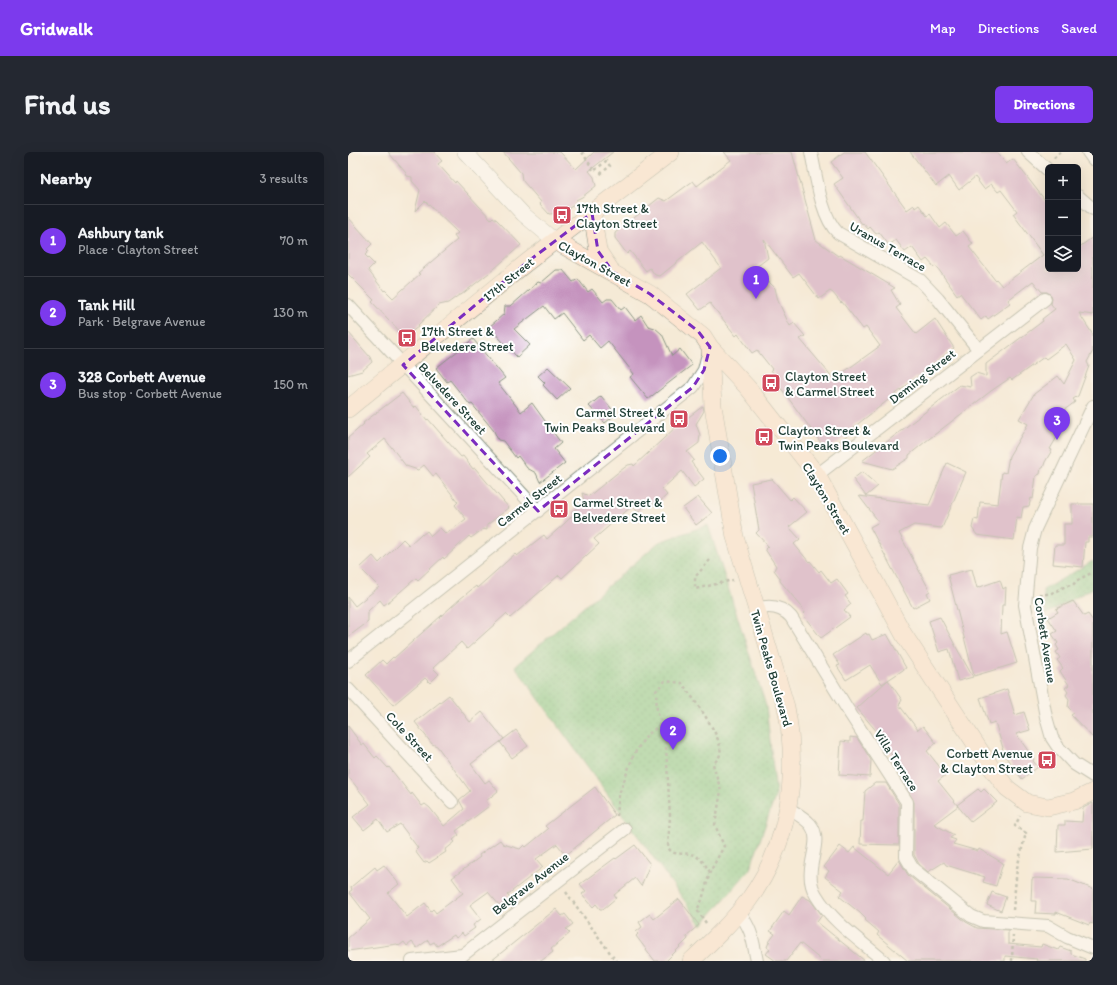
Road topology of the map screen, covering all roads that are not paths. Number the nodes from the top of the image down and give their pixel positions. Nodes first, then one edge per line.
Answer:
1 (465, 152) edge
2 (671, 152) edge
3 (810, 152) edge
4 (1028, 152) edge
5 (1088, 152) edge
6 (1093, 159) edge
7 (1045, 167) edge
8 (1081, 199) edge
9 (1093, 209) edge
10 (592, 213) junction
11 (555, 241) junction
12 (613, 272) junction
13 (1045, 298) dead end
14 (348, 305) edge
15 (710, 347) junction
16 (979, 350) junction
17 (403, 365) junction
18 (1093, 406) edge
19 (348, 409) edge
20 (817, 476) junction
21 (538, 510) junction
22 (756, 609) junction
23 (348, 661) edge
24 (348, 689) edge
25 (1093, 776) edge
26 (1093, 792) edge
27 (452, 802) dead end
28 (788, 808) junction
29 (624, 829) dead end
30 (739, 912) junction
31 (1093, 948) edge
32 (458, 958) edge
33 (412, 961) edge
34 (691, 961) edge
35 (757, 961) edge
36 (884, 961) edge

1 - 11 street, Clayton Street
2 - 10 main road, 17th Street
3 - 16 street, Uranus Terrace
4 - 7 street
5 - 6 street
8 - 9 street
10 - 11 main road, 17th Street
10 - 12 main road
11 - 12 main road, Clayton Street
11 - 17 main road, 17th Street
12 - 15 main road, Clayton Street
13 - 16 street, Deming Street
14 - 17 street, Belvedere Street
15 - 20 main road, Clayton Street
15 - 21 street, Carmel Street
15 - 22 main road, Twin Peaks Boulevard
16 - 20 street, Deming Street
17 - 19 main road, 17th Street
17 - 21 street, Belvedere Street
18 - 25 street, Corbett Avenue
20 - 26 main road, Clayton Street
21 - 23 street, Carmel Street
22 - 28 main road, Twin Peaks Boulevard
22 - 31 street, Villa Terrace
24 - 27 street, Cole Street
28 - 30 main road, Twin Peaks Boulevard
28 - 36 street
29 - 32 street, Belgrave Avenue
30 - 34 main road, Twin Peaks Boulevard
30 - 35 street
32 - 33 street

